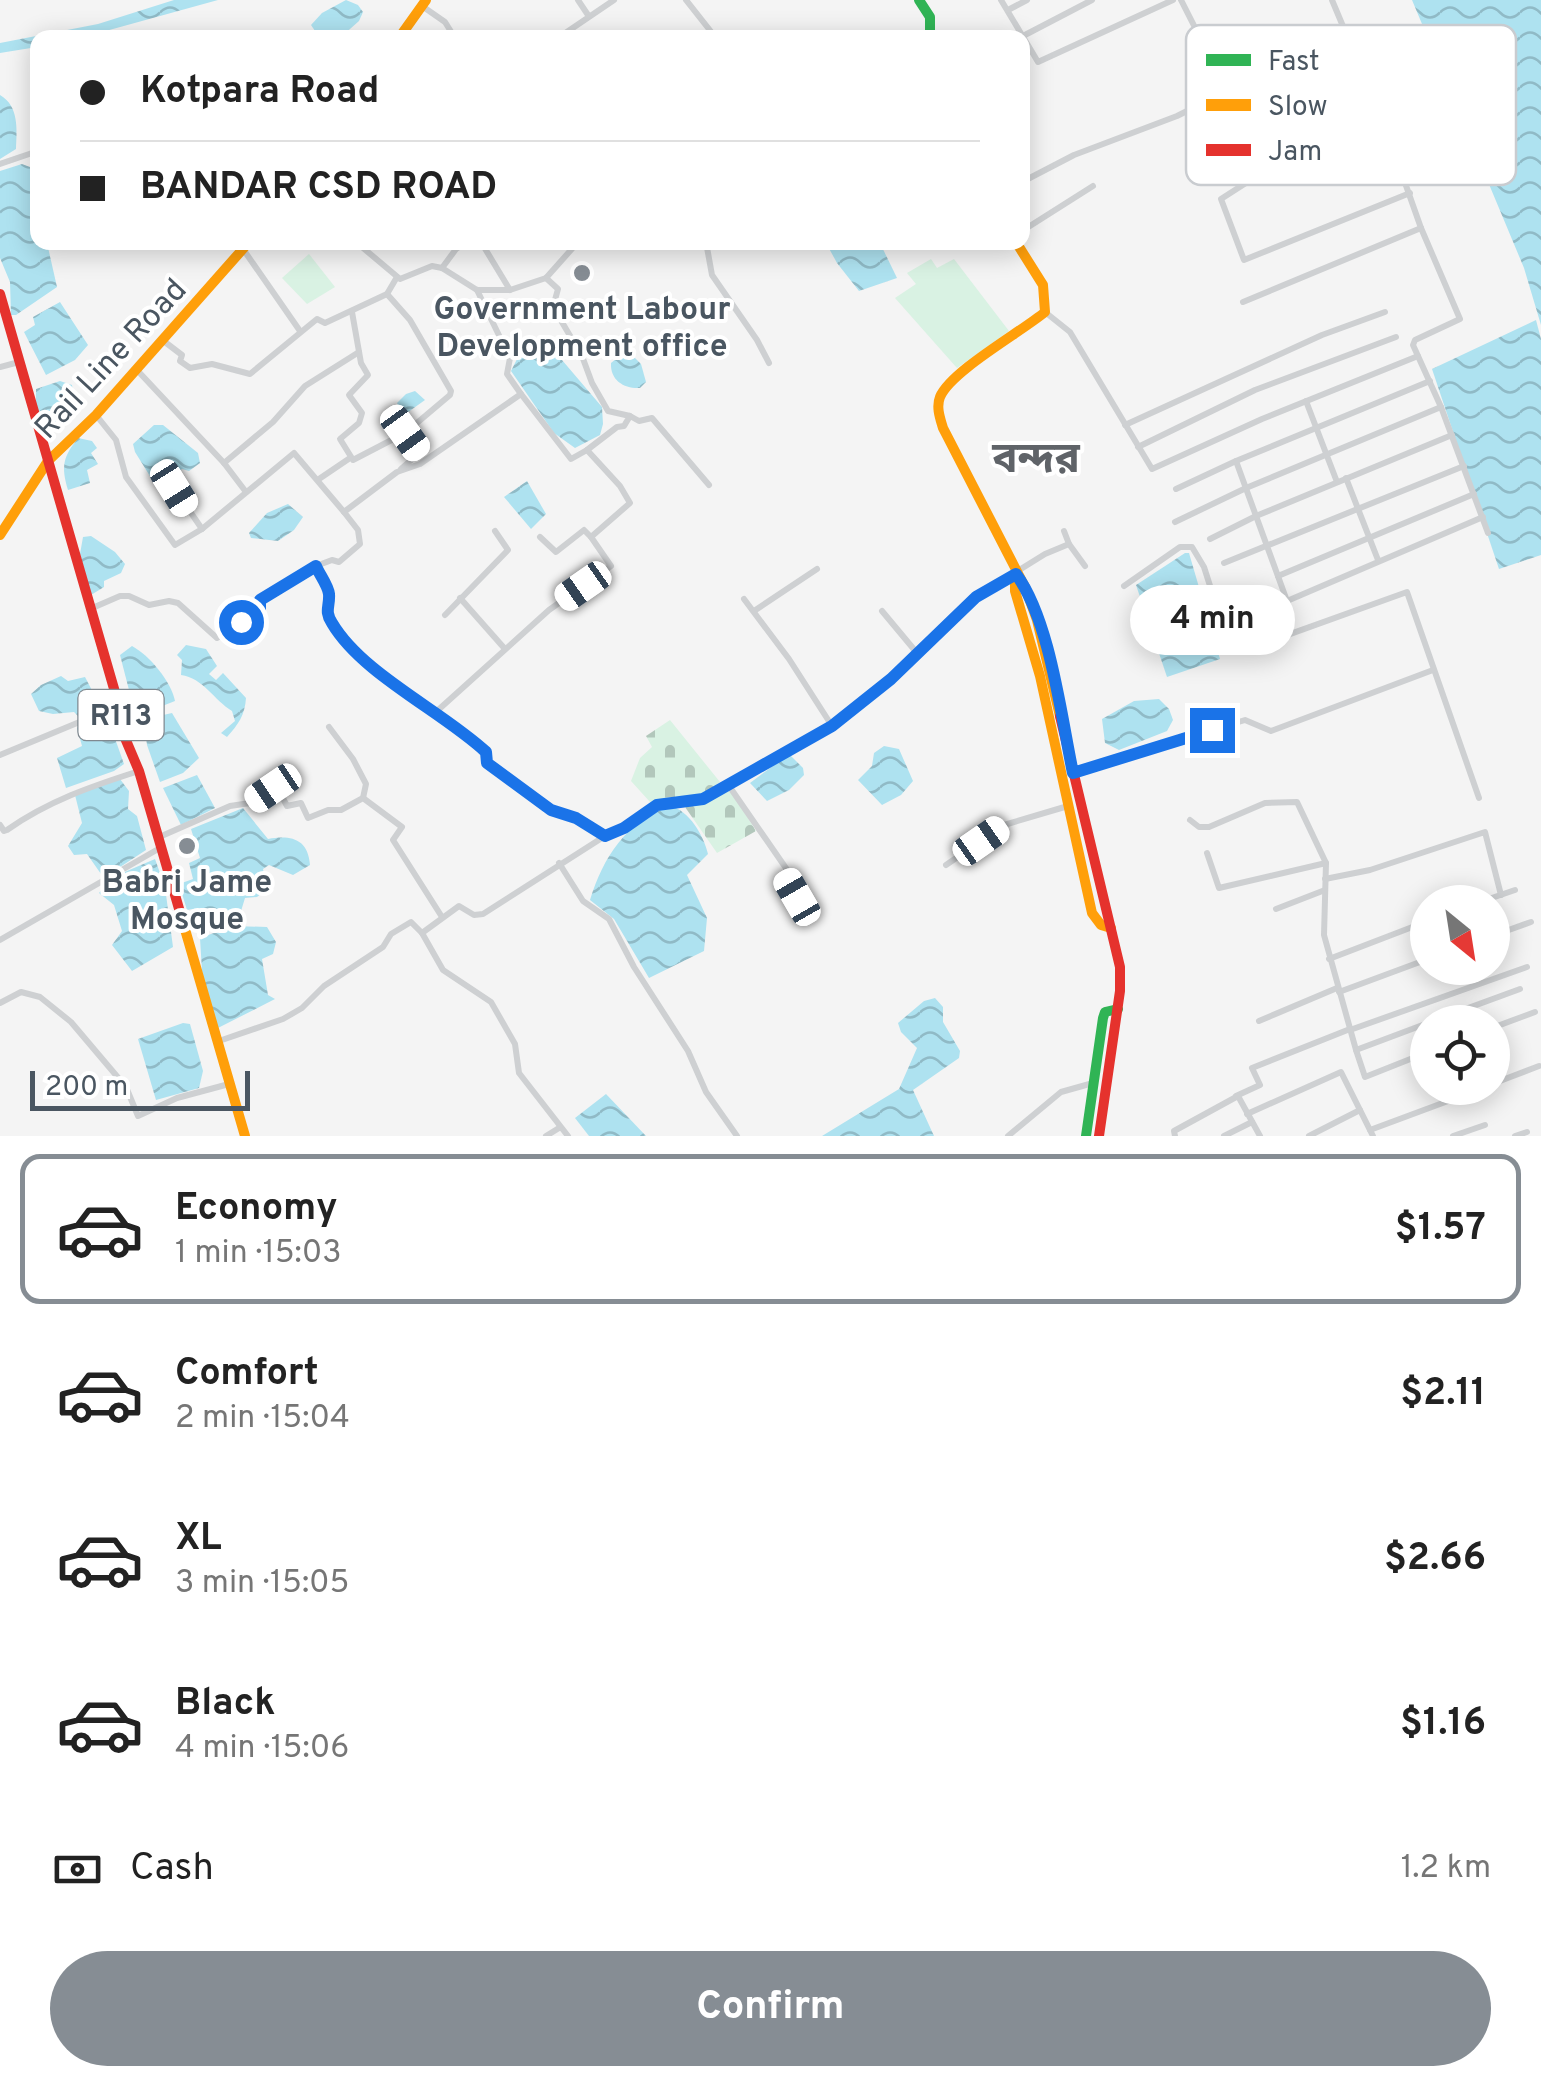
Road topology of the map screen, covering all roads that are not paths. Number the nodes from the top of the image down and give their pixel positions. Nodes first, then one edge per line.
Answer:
1 (578, 0) edge
2 (614, 0) edge
3 (686, 0) edge
4 (919, 0) edge
5 (1001, 0) edge
6 (1027, 0) edge
7 (1092, 0) edge
8 (1177, 0) edge
9 (1332, 0) edge
10 (424, 3) edge
11 (1008, 10) junction
12 (588, 15) junction
13 (1192, 25) edge
14 (1342, 25) edge
15 (405, 30) edge
16 (450, 30) edge
17 (568, 30) edge
18 (710, 30) edge
19 (930, 30) edge
20 (1020, 30) edge
21 (1030, 32) edge
22 (1030, 48) edge
23 (1186, 111) edge
24 (30, 154) edge
25 (0, 164) edge
26 (1030, 178) edge
27 (1243, 185) edge
28 (1407, 185) edge
29 (1093, 186) dead end
30 (1410, 193) junction
31 (1030, 226) edge
32 (1421, 228) junction
33 (242, 250) edge
34 (249, 250) edge
35 (365, 250) edge
36 (452, 250) edge
37 (487, 250) edge
38 (571, 250) edge
39 (707, 250) edge
40 (1021, 250) edge
41 (442, 268) junction
42 (397, 277) junction
43 (546, 278) junction
44 (477, 290) junction
45 (510, 290) junction
46 (0, 294) edge
47 (387, 294) junction
48 (1243, 302) dead end
49 (352, 312) junction
50 (1044, 312) junction
51 (1385, 312) dead end
52 (300, 332) junction
53 (1396, 336) dead end
54 (162, 339) junction
55 (359, 352) junction
56 (1418, 356) junction
57 (20, 362) junction
58 (768, 363) dead end
59 (0, 368) edge
60 (137, 370) junction
61 (1430, 381) junction
62 (521, 394) junction
63 (1306, 400) junction
64 (1441, 407) junction
65 (96, 415) junction
66 (630, 416) junction
67 (1125, 425) junction
68 (1317, 426) junction
69 (405, 433) junction
70 (1452, 435) junction
71 (1138, 447) junction
72 (587, 450) junction
73 (1326, 454) junction
74 (350, 458) junction
75 (1236, 461) junction
76 (48, 462) junction
77 (224, 463) junction
78 (1464, 466) junction
79 (397, 472) junction
80 (1346, 478) junction
81 (319, 479) junction
82 (1337, 482) junction
83 (709, 485) dead end
84 (174, 488) dead end
85 (1246, 488) junction
86 (1176, 490) dead end
87 (246, 492) junction
88 (1474, 494) junction
89 (1357, 507) junction
90 (344, 512) junction
91 (1256, 516) junction
92 (1483, 517) junction
93 (1176, 522) dead end
94 (202, 529) junction
95 (495, 530) dead end
96 (1064, 531) dead end
97 (1488, 533) dead end
98 (0, 535) edge
99 (540, 537) dead end
100 (591, 537) junction
101 (1369, 537) junction
102 (1210, 539) dead end
103 (1070, 544) junction
104 (1267, 545) junction
105 (1378, 560) junction
106 (1224, 563) dead end
107 (316, 566) junction
108 (1086, 566) dead end
109 (817, 569) dead end
110 (1016, 574) junction
111 (1278, 576) junction
112 (1124, 586) dead end
113 (460, 598) junction
114 (744, 599) dead end
115 (90, 610) junction
116 (754, 612) junction
117 (882, 612) dead end
118 (445, 615) dead end
119 (504, 648) junction
120 (917, 654) junction
121 (1433, 670) junction
122 (119, 706) junction
123 (437, 711) junction
124 (832, 726) junction
125 (329, 727) dead end
126 (0, 755) edge
127 (139, 772) junction
128 (1073, 773) junction
129 (728, 783) junction
130 (363, 798) junction
131 (1479, 798) dead end
132 (1068, 806) junction
133 (1190, 820) dead end
134 (0, 825) edge
135 (605, 836) junction
136 (158, 843) junction
137 (1084, 848) junction
138 (1208, 852) dead end
139 (1326, 863) junction
140 (559, 864) junction
141 (946, 866) dead end
142 (1326, 879) junction
143 (1499, 885) edge
144 (1325, 890) junction
145 (1516, 890) dead end
146 (1510, 892) edge
147 (1276, 908) dead end
148 (442, 918) junction
149 (810, 918) dead end
150 (1530, 922) dead end
151 (1410, 928) edge
152 (1510, 929) edge
153 (422, 934) junction
154 (0, 940) edge
155 (1328, 959) junction
156 (1410, 965) edge
157 (1527, 967) dead end
158 (1338, 990) junction
159 (1520, 990) dead end
160 (0, 1003) edge
161 (1479, 1005) edge
162 (1118, 1009) junction
163 (1534, 1012) dead end
164 (1259, 1020) dead end
165 (1510, 1021) edge
166 (1350, 1029) junction
167 (1410, 1030) edge
168 (217, 1041) junction
169 (1356, 1050) junction
170 (1410, 1059) edge
171 (1539, 1066) edge
172 (1364, 1077) junction
173 (1510, 1077) edge
174 (1093, 1083) junction
175 (230, 1084) junction
176 (1348, 1086) junction
177 (1236, 1096) junction
178 (1441, 1105) edge
179 (1360, 1110) junction
180 (1247, 1114) junction
181 (1252, 1122) junction
182 (1485, 1124) dead end
183 (559, 1128) junction
184 (1526, 1132) dead end
185 (1372, 1133) edge
186 (245, 1136) edge
187 (546, 1136) edge
188 (568, 1136) edge
189 (737, 1136) edge
190 (1008, 1136) edge
191 (1086, 1136) edge
192 (1099, 1136) edge
193 (1175, 1136) edge
194 (1224, 1136) edge
195 (1260, 1136) edge
196 (1309, 1136) edge
197 (1453, 1136) edge
198 (1515, 1136) edge

1 - 12 street
2 - 12 street
3 - 18 street
4 - 19 main road
5 - 11 street
6 - 11 street
7 - 21 street
8 - 13 street
8 - 22 street
9 - 14 street
10 - 15 main road
10 - 16 street
11 - 20 street
12 - 17 street
23 - 26 street
24 - 25 street
27 - 30 street
28 - 30 street
29 - 31 street
30 - 32 street
32 - 48 street
32 - 56 street
33 - 54 main road, Rail Line Road
34 - 52 street
35 - 42 street
36 - 41 street
37 - 45 street
38 - 43 street
39 - 58 street
40 - 50 main road
41 - 42 street
41 - 44 street
42 - 47 street
43 - 45 street
43 - 66 street
44 - 45 street
44 - 62 street
46 - 57 main road, R113
47 - 49 street
47 - 69 street
49 - 52 street
49 - 55 street
50 - 67 street
50 - 110 main road
51 - 67 street
52 - 54 street
53 - 71 street
54 - 60 main road, Rail Line Road
55 - 74 street
55 - 77 street
56 - 61 street
56 - 63 street
57 - 59 street
57 - 76 main road, R113
60 - 65 main road, Rail Line Road
60 - 77 street
61 - 64 street
61 - 68 street
62 - 72 street
62 - 79 street
63 - 68 street
63 - 71 street
64 - 70 street
64 - 73 street
65 - 76 main road, Rail Line Road
65 - 94 street
66 - 72 street
66 - 83 street
67 - 71 street
68 - 73 street
68 - 75 street
69 - 74 street
69 - 79 street
70 - 78 street
70 - 80 street
72 - 100 street
73 - 82 street
73 - 85 street
74 - 81 street
75 - 85 street
75 - 86 street
76 - 98 main road, Rail Line Road
76 - 115 main road, R113
77 - 87 street
78 - 88 street
78 - 89 street
79 - 90 street
80 - 82 street
80 - 89 street
81 - 87 street
81 - 90 street
82 - 91 street
84 - 94 street
85 - 91 street
85 - 93 street
87 - 94 street
88 - 92 street
88 - 101 street
89 - 101 street
89 - 104 street
90 - 107 street
91 - 102 street
91 - 104 street
92 - 97 street
92 - 105 street
95 - 113 street
96 - 103 street
99 - 100 street
100 - 119 street
101 - 105 street
101 - 111 street
103 - 108 street
103 - 110 street
104 - 106 street
104 - 111 street
105 - 111 street
107 - 115 street
107 - 123 street
109 - 116 street
110 - 120 street
110 - 128 main road
110 - 132 main road
112 - 121 street
113 - 118 street
113 - 119 street
114 - 116 street
115 - 122 main road, R113
116 - 124 street
117 - 120 street
119 - 123 street
120 - 124 street
121 - 128 street
121 - 131 street
122 - 126 street
122 - 127 main road, R113
123 - 135 street
124 - 129 street
125 - 130 street
127 - 134 street
127 - 136 main road, R113
128 - 137 main road
129 - 135 street
129 - 149 street
130 - 136 street
130 - 148 street
132 - 137 main road
132 - 141 street
133 - 139 street
135 - 140 street
136 - 154 street
136 - 168 main road, R113
137 - 162 main road
138 - 139 street
139 - 142 street
140 - 148 street
140 - 189 street
142 - 143 street
142 - 144 street
144 - 147 street
144 - 155 street
145 - 146 street
148 - 153 street
150 - 152 street
151 - 155 street
153 - 168 street
153 - 183 street
155 - 158 street
156 - 158 street
157 - 166 street
158 - 164 street
158 - 166 street
159 - 161 street
160 - 175 street
162 - 174 main road
162 - 192 main road
163 - 165 street
166 - 169 street
166 - 177 street
167 - 169 street
168 - 175 main road, R113
169 - 172 street
170 - 172 street
171 - 173 street
172 - 176 street
174 - 190 street
174 - 191 main road
175 - 186 main road, R113
176 - 179 street
176 - 180 street
177 - 180 street
177 - 193 street
178 - 185 street
179 - 185 street
179 - 196 street
180 - 181 street
181 - 194 street
181 - 195 street
182 - 197 street
183 - 187 street
183 - 188 street
184 - 198 street

